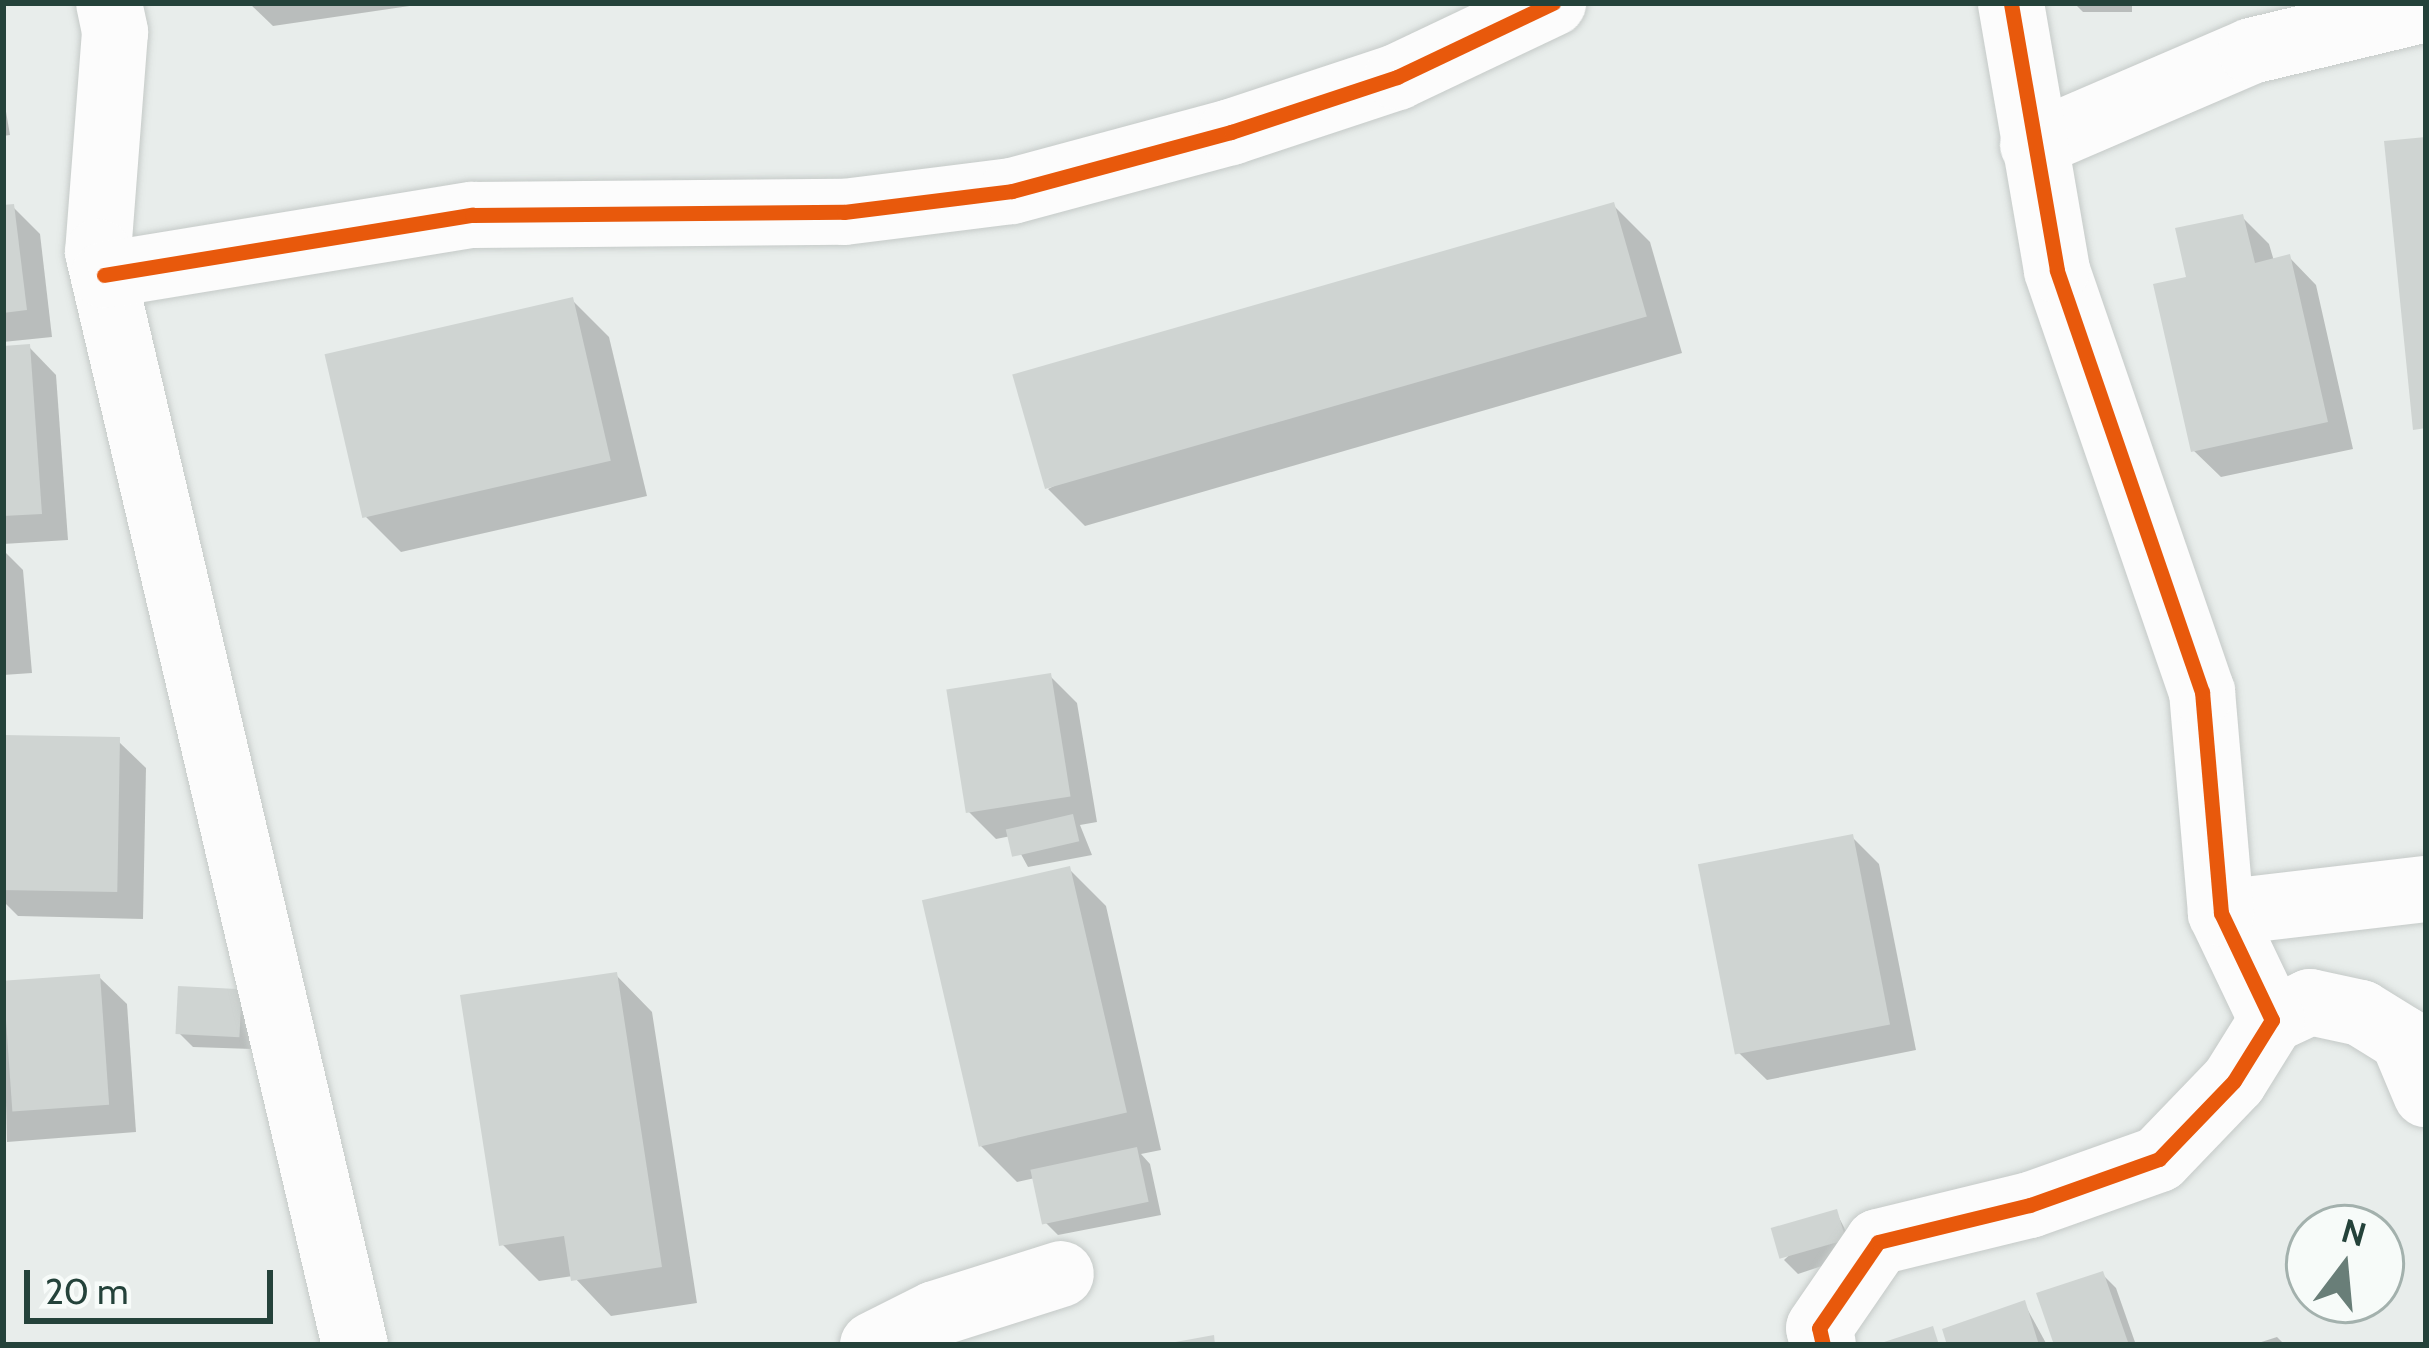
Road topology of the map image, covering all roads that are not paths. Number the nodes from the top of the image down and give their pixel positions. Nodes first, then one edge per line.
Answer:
1 (109, 3) edge
2 (1553, 3) edge
3 (2011, 3) edge
4 (2426, 9) edge
5 (2033, 145) junction
6 (104, 275) junction
7 (2426, 889) edge
8 (2221, 913) junction
9 (2272, 1020) junction
10 (2426, 1094) edge
11 (1061, 1274) dead end
12 (356, 1345) edge
13 (873, 1345) edge
14 (1823, 1345) edge

1 - 6 street
2 - 6 street
3 - 5 street
4 - 5 street
5 - 8 street
6 - 12 street
7 - 8 street
8 - 9 street
9 - 10 street
9 - 14 street
11 - 13 street

